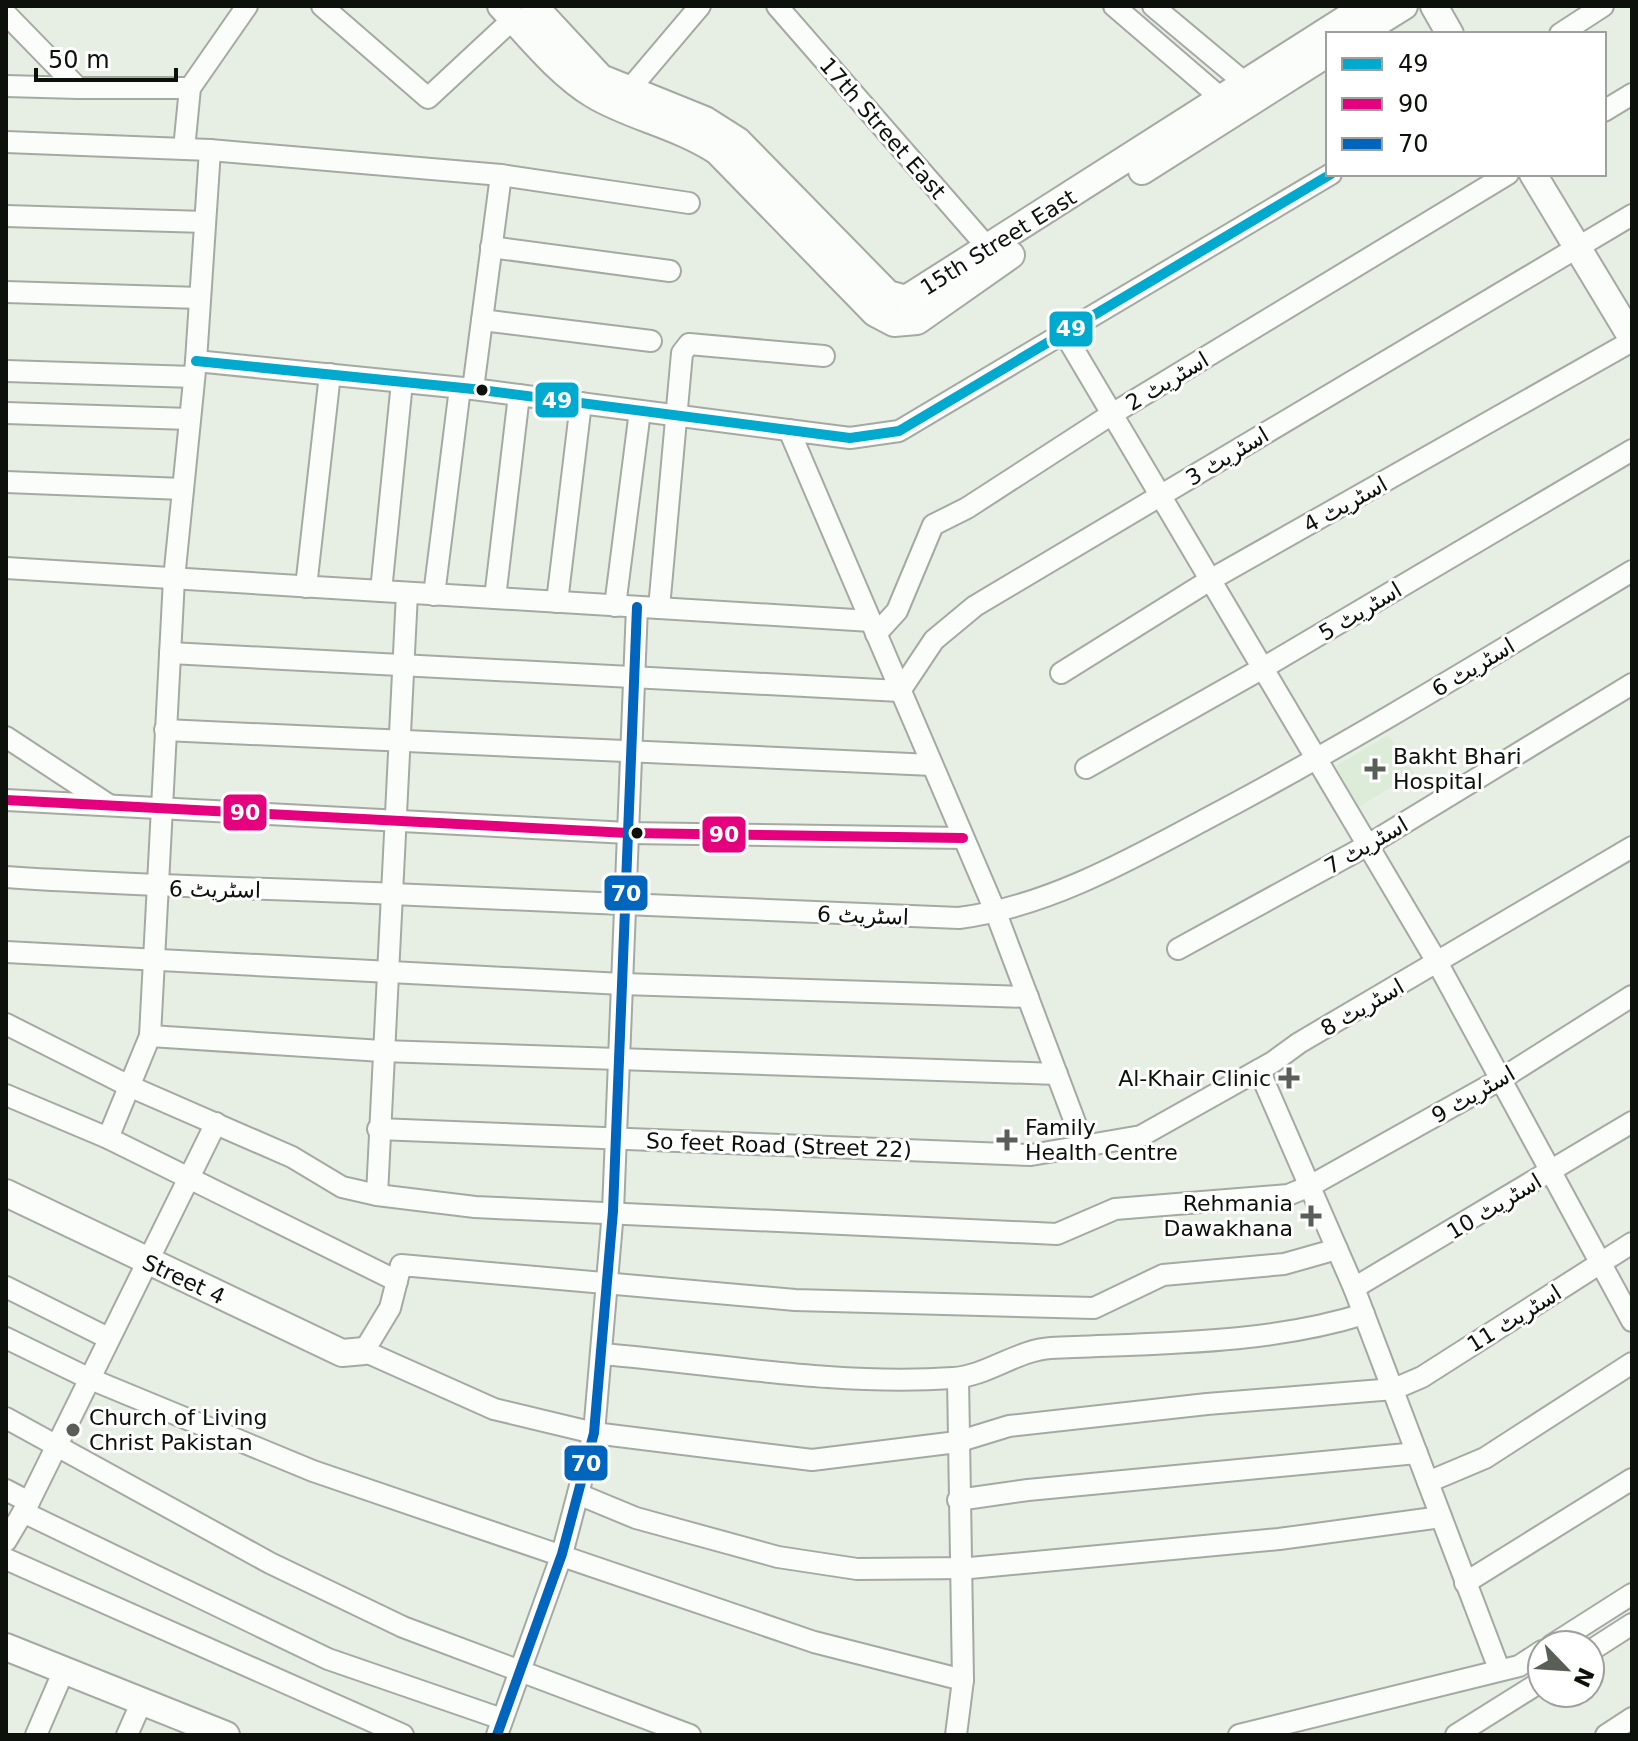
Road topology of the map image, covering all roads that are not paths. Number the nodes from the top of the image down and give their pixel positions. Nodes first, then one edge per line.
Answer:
1 (247, 6) edge
2 (322, 6) edge
3 (700, 6) edge
4 (777, 6) edge
5 (1114, 6) edge
6 (1153, 6) edge
7 (1366, 6) edge
8 (1404, 6) edge
9 (1434, 6) edge
10 (1603, 6) edge
11 (516, 10) edge
12 (6, 14) edge
13 (1362, 32) edge
14 (1449, 32) edge
15 (1563, 32) edge
16 (1326, 54) edge
17 (1245, 83) junction
18 (6, 86) edge
19 (78, 88) junction
20 (190, 88) junction
21 (610, 89) junction
22 (1632, 94) edge
23 (1221, 98) junction
24 (1606, 110) edge
25 (6, 142) edge
26 (184, 149) junction
27 (210, 150) junction
28 (501, 175) junction
29 (1328, 176) edge
30 (1505, 176) edge
31 (1534, 176) edge
32 (689, 203) dead end
33 (1632, 215) edge
34 (6, 216) edge
35 (205, 222) junction
36 (491, 247) junction
37 (1578, 247) junction
38 (989, 249) junction
39 (670, 271) dead end
40 (6, 292) edge
41 (200, 298) junction
42 (482, 320) junction
43 (1064, 333) junction
44 (1632, 340) edge
45 (651, 341) dead end
46 (824, 356) dead end
47 (195, 369) junction
48 (6, 371) edge
49 (330, 374) junction
50 (402, 382) junction
51 (466, 389) junction
52 (519, 395) junction
53 (581, 403) junction
54 (640, 411) junction
55 (6, 413) edge
56 (1112, 414) junction
57 (676, 416) junction
58 (190, 419) junction
59 (789, 430) junction
60 (1632, 450) edge
61 (6, 482) edge
62 (183, 489) junction
63 (1160, 496) junction
64 (6, 568) edge
65 (1632, 571) edge
66 (174, 579) junction
67 (1210, 580) junction
68 (306, 587) junction
69 (381, 591) junction
70 (407, 593) junction
71 (434, 595) junction
72 (495, 598) junction
73 (557, 602) junction
74 (615, 606) junction
75 (637, 607) junction
76 (659, 608) junction
77 (873, 628) junction
78 (170, 653) junction
79 (403, 665) junction
80 (1263, 668) junction
81 (1061, 673) dead end
82 (634, 677) junction
83 (1632, 684) edge
84 (900, 691) junction
85 (165, 730) junction
86 (6, 737) edge
87 (399, 740) junction
88 (632, 751) junction
89 (1318, 760) junction
90 (932, 765) junction
91 (1086, 768) dead end
92 (6, 800) edge
93 (109, 805) junction
94 (160, 807) junction
95 (394, 823) junction
96 (628, 833) junction
97 (963, 838) junction
98 (1368, 845) junction
99 (1632, 847) edge
100 (6, 877) edge
101 (155, 887) junction
102 (391, 894) junction
103 (625, 906) junction
104 (996, 913) junction
105 (1178, 949) dead end
106 (6, 952) edge
107 (152, 960) junction
108 (1437, 962) junction
109 (386, 972) junction
110 (622, 984) junction
111 (1632, 996) edge
112 (1028, 997) junction
113 (6, 1024) edge
114 (150, 1036) junction
115 (382, 1051) junction
116 (619, 1060) junction
117 (1259, 1070) junction
118 (1057, 1074) junction
119 (1501, 1079) junction
120 (129, 1086) junction
121 (6, 1095) edge
122 (1632, 1122) edge
123 (216, 1123) junction
124 (378, 1129) junction
125 (108, 1138) junction
126 (615, 1139) junction
127 (1084, 1146) junction
128 (1551, 1172) junction
129 (188, 1178) junction
130 (1310, 1186) junction
131 (6, 1193) edge
132 (377, 1195) junction
133 (613, 1211) junction
134 (1632, 1243) edge
135 (1337, 1249) junction
136 (145, 1261) junction
137 (1601, 1263) junction
138 (397, 1281) junction
139 (606, 1283) junction
140 (6, 1287) edge
141 (1354, 1288) junction
142 (1364, 1314) junction
143 (1632, 1321) edge
144 (6, 1338) edge
145 (108, 1338) junction
146 (364, 1351) junction
147 (602, 1354) junction
148 (1632, 1363) edge
149 (88, 1378) junction
150 (958, 1378) junction
151 (1394, 1389) junction
152 (6, 1418) edge
153 (594, 1433) junction
154 (957, 1442) junction
155 (57, 1444) junction
156 (1417, 1453) junction
157 (1632, 1479) edge
158 (1428, 1482) junction
159 (6, 1490) edge
160 (578, 1494) junction
161 (958, 1500) junction
162 (26, 1507) junction
163 (1441, 1517) junction
164 (6, 1541) edge
165 (562, 1554) junction
166 (6, 1559) edge
167 (958, 1569) junction
168 (1465, 1583) junction
169 (1632, 1594) edge
170 (1632, 1624) edge
171 (1577, 1629) edge
172 (1606, 1641) edge
173 (6, 1647) edge
174 (1526, 1661) edge
175 (520, 1669) junction
176 (1499, 1669) junction
177 (64, 1670) junction
178 (963, 1680) junction
179 (1526, 1691) edge
180 (142, 1701) junction
181 (1632, 1718) edge
182 (499, 1727) edge
183 (222, 1734) edge
184 (36, 1735) edge
185 (127, 1735) edge
186 (403, 1735) edge
187 (690, 1735) edge
188 (956, 1735) edge
189 (1239, 1735) edge
190 (1456, 1735) edge
191 (1606, 1735) edge

1 - 20 street
2 - 11 street
3 - 21 street
4 - 38 street, 17th Street East
5 - 23 street
6 - 17 street
7 - 17 street, 15th Street East
8 - 13 street
9 - 14 street
10 - 15 street
11 - 21 street
12 - 19 street
16 - 21 street, 15th Street East
17 - 23 street, 15th Street East
18 - 19 street
19 - 20 street
20 - 26 street
21 - 38 street, 15th Street East
22 - 24 street
23 - 38 street, 15th Street East
25 - 26 street
26 - 27 street
27 - 28 street
27 - 35 street
28 - 32 street
28 - 36 street
29 - 43 street
30 - 56 street, اسٹریٹ 2
31 - 37 street
33 - 37 street, اسٹریٹ 3
34 - 35 street
35 - 41 street
36 - 39 street
36 - 42 street
37 - 44 street
37 - 63 street, اسٹریٹ 3
40 - 41 street
41 - 47 street
42 - 45 street
42 - 51 street
43 - 56 street
43 - 59 street
44 - 67 street, اسٹریٹ 4
46 - 57 street
47 - 48 street
47 - 49 street
47 - 58 street
49 - 50 street
49 - 68 street
50 - 51 street
50 - 69 street
51 - 52 street
51 - 71 street
52 - 53 street
52 - 72 street
53 - 54 street
53 - 73 street
54 - 57 street
54 - 74 street
55 - 58 street
56 - 63 street
56 - 77 street, اسٹریٹ 2
57 - 59 street
57 - 76 street
58 - 62 street
59 - 77 street
60 - 80 street, اسٹریٹ 5
61 - 62 street
62 - 66 street
63 - 67 street
63 - 84 street, اسٹریٹ 3
64 - 66 street
65 - 89 street, اسٹریٹ 6
66 - 68 street
66 - 78 street
67 - 80 street
67 - 81 street, اسٹریٹ 4
68 - 69 street
69 - 70 street
70 - 71 street
70 - 79 street
71 - 72 street
72 - 73 street
73 - 74 street
74 - 75 street
75 - 76 street
75 - 82 street
76 - 77 street
77 - 84 street
78 - 79 street
78 - 85 street
79 - 82 street
79 - 87 street
80 - 89 street
80 - 91 street, اسٹریٹ 5
82 - 84 street
82 - 88 street
83 - 98 street, اسٹریٹ 7
84 - 90 street
85 - 87 street
85 - 94 street
86 - 93 street
87 - 88 street
87 - 95 street
88 - 90 street
88 - 96 street
89 - 98 street
89 - 104 street, اسٹریٹ 6
90 - 97 street
92 - 93 street
93 - 94 street
94 - 95 street
94 - 101 street
95 - 96 street
95 - 102 street
96 - 97 street
96 - 103 street
97 - 104 street
98 - 105 street, اسٹریٹ 7
98 - 108 street
99 - 108 street, اسٹریٹ 8
100 - 101 street, اسٹریٹ 6
101 - 102 street, اسٹریٹ 6
101 - 107 street
102 - 103 street, اسٹریٹ 6
102 - 109 street
103 - 104 street, اسٹریٹ 6
103 - 110 street
104 - 112 street
106 - 107 street
107 - 109 street
107 - 114 street
108 - 117 street, اسٹریٹ 8
108 - 119 street
109 - 110 street
109 - 115 street
110 - 112 street
110 - 116 street
111 - 119 street, اسٹریٹ 9
112 - 118 street
113 - 120 street, اسٹریٹ 9
114 - 115 street
114 - 120 street
115 - 116 street
115 - 124 street
116 - 118 street
116 - 126 street
117 - 127 street, اسٹریٹ 8
117 - 130 street
118 - 127 street
119 - 128 street
119 - 130 street, اسٹریٹ 9
120 - 123 street, اسٹریٹ 9
120 - 125 street
121 - 125 street
122 - 128 street, اسٹریٹ 10
123 - 129 street
123 - 132 street, اسٹریٹ 9
124 - 126 street, So feet Road (Street 22)
124 - 132 street
125 - 129 street
126 - 127 street, So feet Road (Street 22)
126 - 133 street
128 - 137 street
128 - 141 street, اسٹریٹ 10
129 - 136 street
129 - 138 street
130 - 133 street, اسٹریٹ 9
130 - 135 street
131 - 136 street, Street 4
132 - 133 street, اسٹریٹ 9
133 - 139 street
134 - 137 street, اسٹریٹ 11
135 - 139 street
135 - 141 street
136 - 145 street
136 - 146 street, Street 4
137 - 143 street
137 - 151 street, اسٹریٹ 11
138 - 139 street
138 - 146 street
139 - 147 street
140 - 145 street
141 - 142 street
142 - 150 street
142 - 151 street
144 - 149 street
145 - 149 street
146 - 153 street
147 - 150 street
147 - 153 street
148 - 158 street
149 - 155 street
149 - 165 street
150 - 154 street
151 - 154 street
151 - 156 street
152 - 155 street
153 - 154 street
153 - 160 street
154 - 161 street
155 - 162 street
155 - 175 street
156 - 158 street
156 - 161 street
157 - 168 street
158 - 163 street
159 - 162 street
160 - 165 street
160 - 167 street
161 - 167 street
162 - 164 street
162 - 182 street
163 - 167 street
163 - 168 street
165 - 175 street
165 - 178 street
166 - 186 street
167 - 178 street
168 - 176 street
169 - 171 street
170 - 172 street
173 - 177 street
174 - 176 street
175 - 182 street
175 - 187 street
176 - 189 street
177 - 180 street
177 - 184 street
178 - 188 street
179 - 190 street
180 - 183 street
180 - 185 street
181 - 191 street

